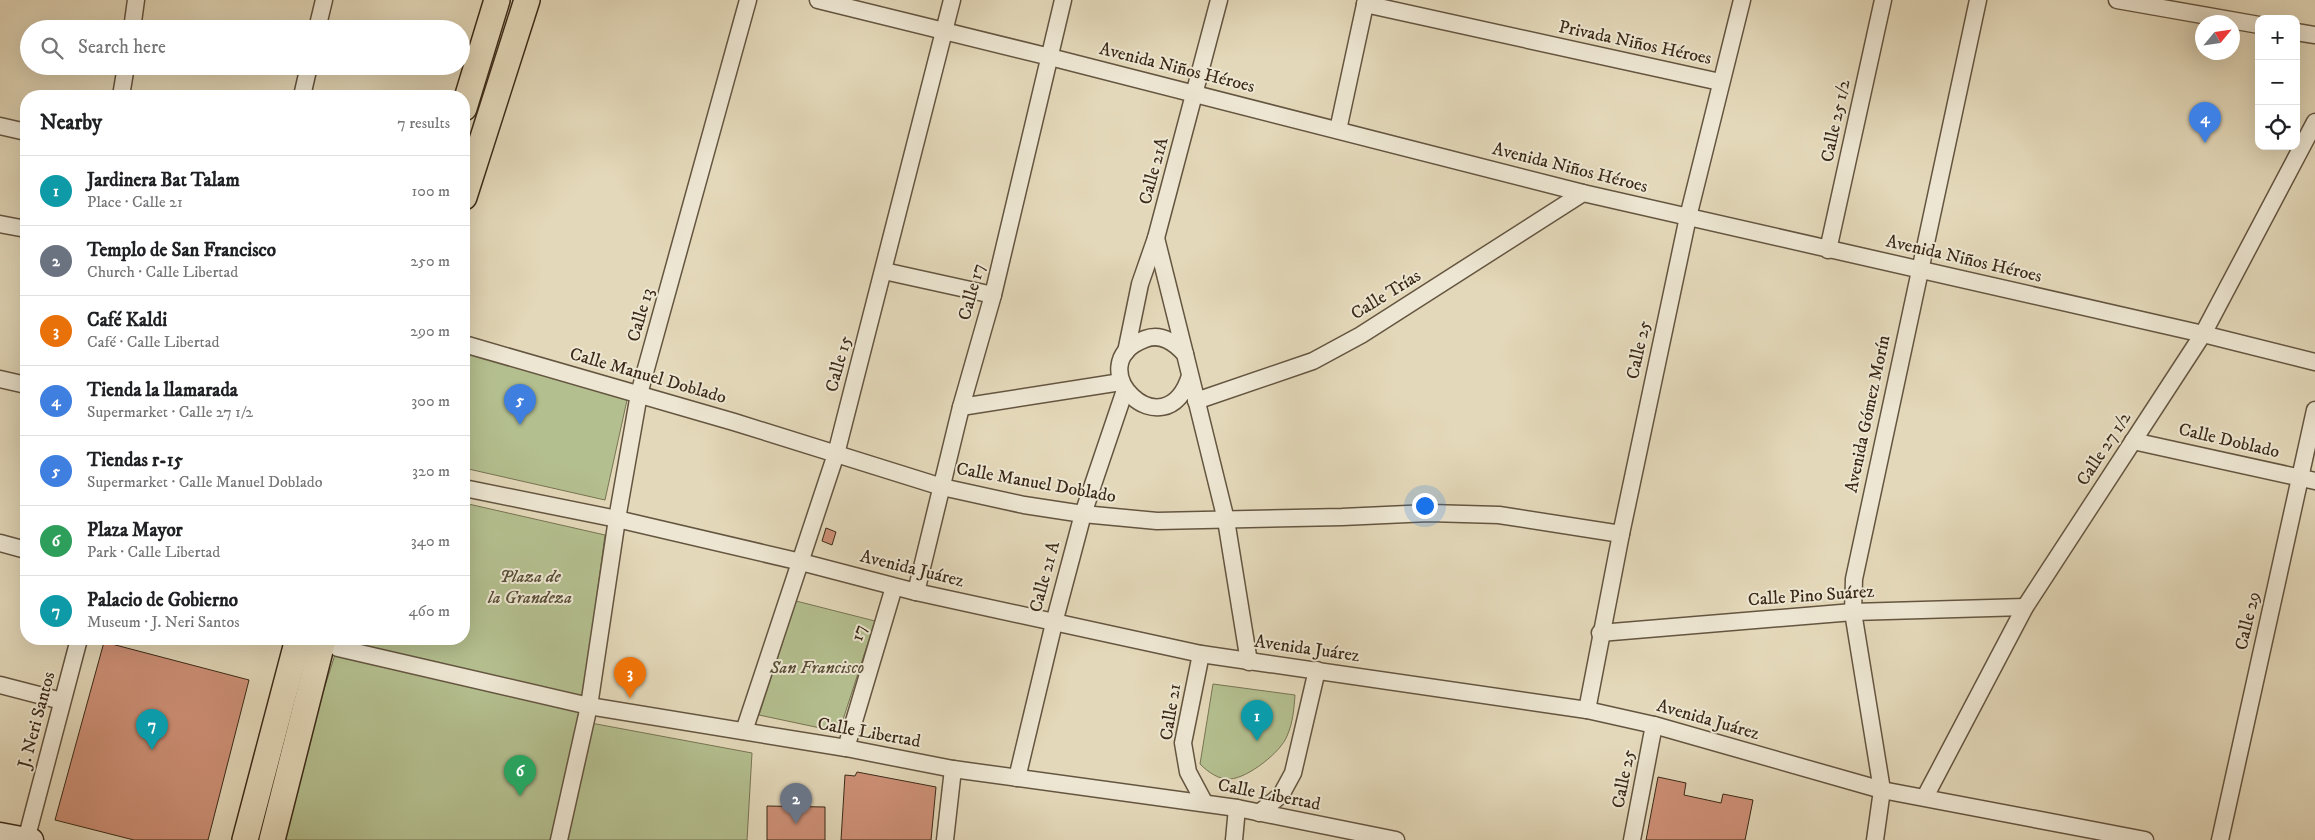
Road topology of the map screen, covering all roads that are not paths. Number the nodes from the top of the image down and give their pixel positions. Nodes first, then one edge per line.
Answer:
1 (136, 0) edge
2 (324, 0) edge
3 (497, 0) edge
4 (527, 0) edge
5 (748, 0) edge
6 (818, 0) edge
7 (952, 0) edge
8 (1062, 0) edge
9 (1219, 0) edge
10 (1742, 0) edge
11 (1883, 0) edge
12 (1978, 0) edge
13 (2117, 0) edge
14 (1366, 2) edge
15 (133, 20) edge
16 (319, 20) edge
17 (2255, 24) edge
18 (943, 32) junction
19 (2300, 33) edge
20 (2315, 35) edge
21 (1050, 56) junction
22 (124, 75) edge
23 (307, 75) edge
24 (1720, 82) junction
25 (122, 90) edge
26 (303, 90) edge
27 (470, 90) edge
28 (1195, 93) junction
29 (2315, 122) edge
30 (0, 126) edge
31 (1338, 130) junction
32 (20, 131) edge
33 (470, 178) edge
34 (1583, 193) junction
35 (1688, 217) junction
36 (0, 224) edge
37 (20, 228) edge
38 (1156, 238) junction
39 (1828, 250) junction
40 (1919, 269) junction
41 (884, 271) junction
42 (993, 295) junction
43 (2203, 334) junction
44 (470, 346) edge
45 (1126, 352) junction
46 (1185, 354) junction
47 (2315, 362) edge
48 (1190, 376) junction
49 (0, 379) edge
50 (20, 384) edge
51 (1123, 386) junction
52 (639, 394) junction
53 (1196, 401) junction
54 (961, 407) junction
55 (2315, 410) edge
56 (2133, 441) junction
57 (836, 454) junction
58 (2308, 480) edge
59 (942, 487) junction
60 (470, 489) edge
61 (1083, 514) junction
62 (617, 519) junction
63 (1226, 520) junction
64 (1621, 534) junction
65 (0, 543) edge
66 (20, 548) edge
67 (801, 562) junction
68 (894, 587) junction
69 (916, 592) junction
70 (2025, 607) junction
71 (1854, 612) junction
72 (1054, 623) junction
73 (1600, 633) junction
74 (77, 645) edge
75 (296, 645) edge
76 (330, 645) edge
77 (339, 645) edge
78 (1201, 654) junction
79 (1250, 662) junction
80 (1317, 670) junction
81 (0, 685) edge
82 (62, 701) junction
83 (589, 706) junction
84 (1587, 710) junction
85 (1654, 725) junction
86 (744, 731) junction
87 (846, 748) junction
88 (953, 769) junction
89 (1016, 778) junction
90 (1882, 790) junction
91 (1925, 797) junction
92 (1204, 802) junction
93 (1237, 808) junction
94 (1258, 813) junction
95 (0, 834) edge
96 (28, 840) edge
97 (246, 840) edge
98 (272, 840) edge
99 (559, 840) edge
100 (945, 840) edge
101 (1234, 840) edge
102 (1396, 840) edge
103 (1632, 840) edge
104 (1875, 840) edge
105 (2146, 840) edge
106 (2220, 840) edge

1 - 15 street
2 - 16 street
3 - 27 main road
4 - 33 main road
5 - 52 street, Calle 13
6 - 18 street, Avenida Niños Héroes
7 - 18 street, Calle 15
8 - 21 street, Calle 17
9 - 28 street, Calle 21A
10 - 24 street, Calle 25
11 - 39 street, Calle 25 1/2
12 - 40 street, Avenida Gómez Morín
13 - 17 street
14 - 24 street, Privada Niños Héroes
14 - 31 street
18 - 21 street, Avenida Niños Héroes
18 - 41 street, Calle 15
19 - 20 street
21 - 28 street, Avenida Niños Héroes
21 - 42 street, Calle 17
22 - 25 street
23 - 26 street
24 - 35 street, Calle 25
28 - 31 street, Avenida Niños Héroes
28 - 38 street, Calle 21A
29 - 43 street, Calle 27 1/2
30 - 32 street
31 - 34 street, Avenida Niños Héroes
34 - 35 street, Avenida Niños Héroes
34 - 53 street, Calle Trías
35 - 39 street, Avenida Niños Héroes
35 - 64 street, Calle 25
36 - 37 street
38 - 45 street, Calle 21A
38 - 46 street
39 - 40 street, Avenida Niños Héroes
40 - 43 street, Avenida Niños Héroes
40 - 71 street, Avenida Gómez Morín
41 - 42 street
41 - 57 street, Calle 15
42 - 54 street, Calle 17
43 - 47 street, Avenida Niños Héroes
43 - 56 street, Calle 27 1/2
44 - 52 street, Calle Manuel Doblado
45 - 46 street
45 - 51 street
46 - 48 street
48 - 51 street
48 - 53 street
49 - 50 street
51 - 54 street
51 - 61 street, Calle 21 A
52 - 57 street, Calle Manuel Doblado
52 - 62 street, Calle 13
53 - 63 street
54 - 59 street, Calle 17
55 - 58 street, Calle 29
56 - 58 street, Calle Doblado
56 - 70 street, Calle 27 1/2
57 - 59 street, Calle Manuel Doblado
57 - 67 street, Calle 15
58 - 106 street, Calle 29
59 - 61 street, Calle Manuel Doblado
59 - 69 street, Calle 17
60 - 62 street, Avenida Juárez
61 - 63 street, Calle Manuel Doblado
61 - 72 street, Calle 21 A
62 - 67 street, Avenida Juárez
62 - 83 street, Calle 13
63 - 64 street, Calle Manuel Doblado
63 - 79 street
64 - 73 street, Calle 25
65 - 66 street
67 - 68 street, Avenida Juárez
67 - 86 street, Calle 15
68 - 69 street, Avenida Juárez
68 - 87 street, 17
69 - 72 street, Avenida Juárez
70 - 71 street, Calle Pino Suárez
70 - 91 street, Calle 27 1/2
71 - 73 street, Calle Pino Suárez
71 - 90 street, Avenida Gómez Morín
72 - 78 street, Avenida Juárez
72 - 89 street, Calle 21 A
73 - 84 street, Calle 25
74 - 82 street, J. Neri Santos
75 - 97 main road
76 - 98 main road
77 - 83 street, Calle Libertad
78 - 79 street, Avenida Juárez
78 - 92 street, Calle 21
79 - 80 street, Avenida Juárez
80 - 84 street, Avenida Juárez
80 - 94 street
81 - 82 street
82 - 96 street, J. Neri Santos
83 - 86 street, Calle Libertad
83 - 99 street, Calle 13
84 - 85 street, Avenida Juárez
85 - 90 street, Avenida Juárez
85 - 103 street, Calle 25
86 - 87 street, Calle Libertad
87 - 88 street, Calle Libertad
88 - 89 street, Calle Libertad
88 - 100 street
89 - 92 street, Calle Libertad
90 - 91 street, Avenida Juárez
90 - 104 street, Avenida Gómez Morín
91 - 105 street, Avenida Juárez
92 - 93 street, Calle Libertad
93 - 94 street, Calle Libertad
93 - 101 street
94 - 102 street, Calle Libertad
95 - 96 main road

